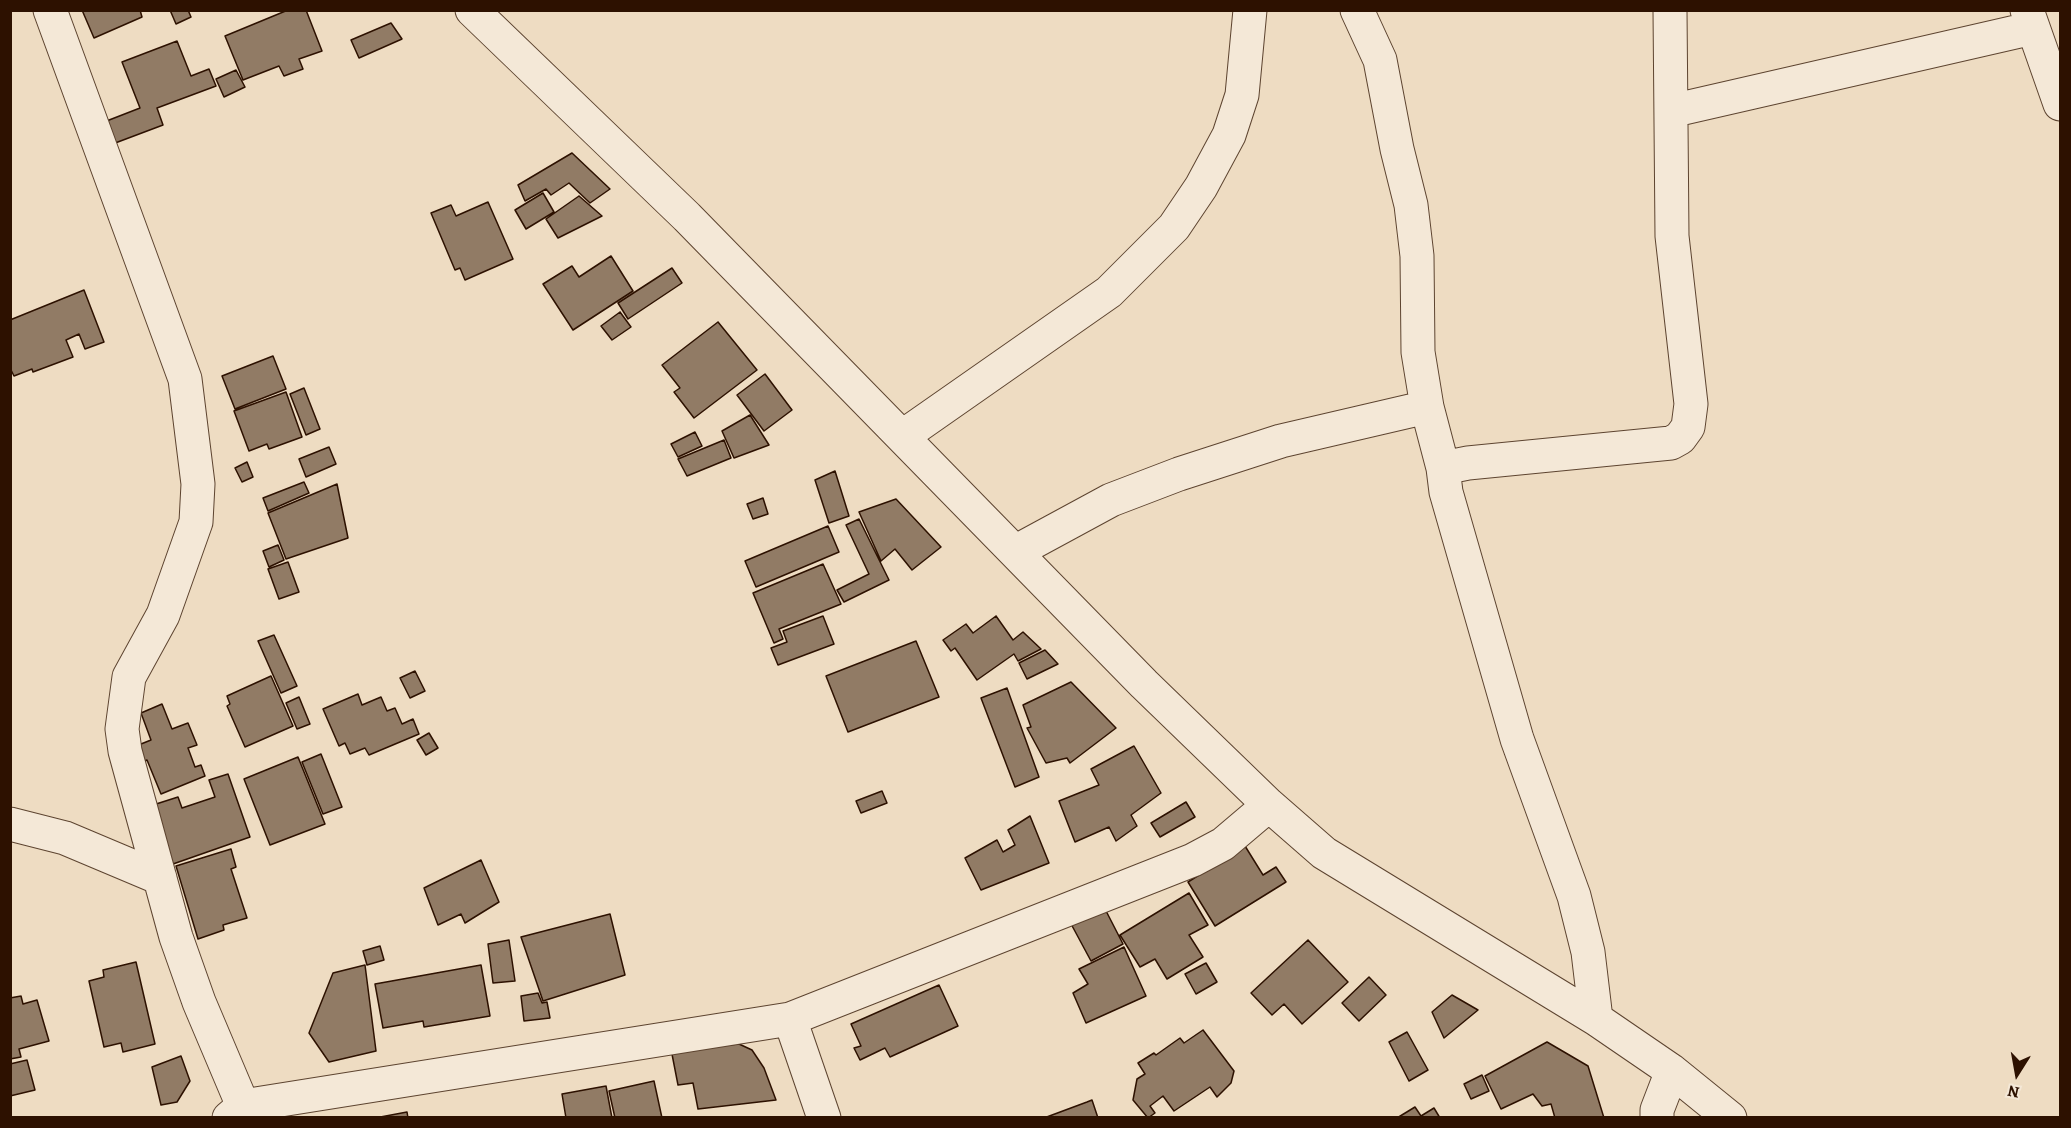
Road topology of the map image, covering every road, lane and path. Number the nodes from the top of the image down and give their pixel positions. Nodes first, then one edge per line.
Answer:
1 (50, 10) edge
2 (472, 10) edge
3 (1250, 10) edge
4 (1357, 10) edge
5 (1670, 10) edge
6 (2030, 19) edge
7 (2061, 104) edge
8 (1671, 111) junction
9 (1427, 407) junction
10 (903, 436) junction
11 (1443, 468) junction
12 (1015, 552) junction
13 (1269, 805) junction
14 (10, 824) edge
15 (160, 878) junction
16 (790, 1019) junction
17 (1596, 1019) junction
18 (1672, 1071) junction
19 (313, 1108) edge
20 (236, 1112) edge
21 (824, 1118) edge
22 (1657, 1118) edge
23 (1730, 1118) edge

1 - 15 street
2 - 10 street
3 - 10 street
4 - 9 street
5 - 8 street
6 - 7 street
6 - 8 street
8 - 11 street
9 - 11 street
9 - 12 street
10 - 12 street
11 - 17 street
12 - 13 street
13 - 16 street
13 - 17 street
14 - 15 street
15 - 20 street
16 - 19 street
16 - 21 street
17 - 18 street
18 - 22 street
18 - 23 street
19 - 20 street

